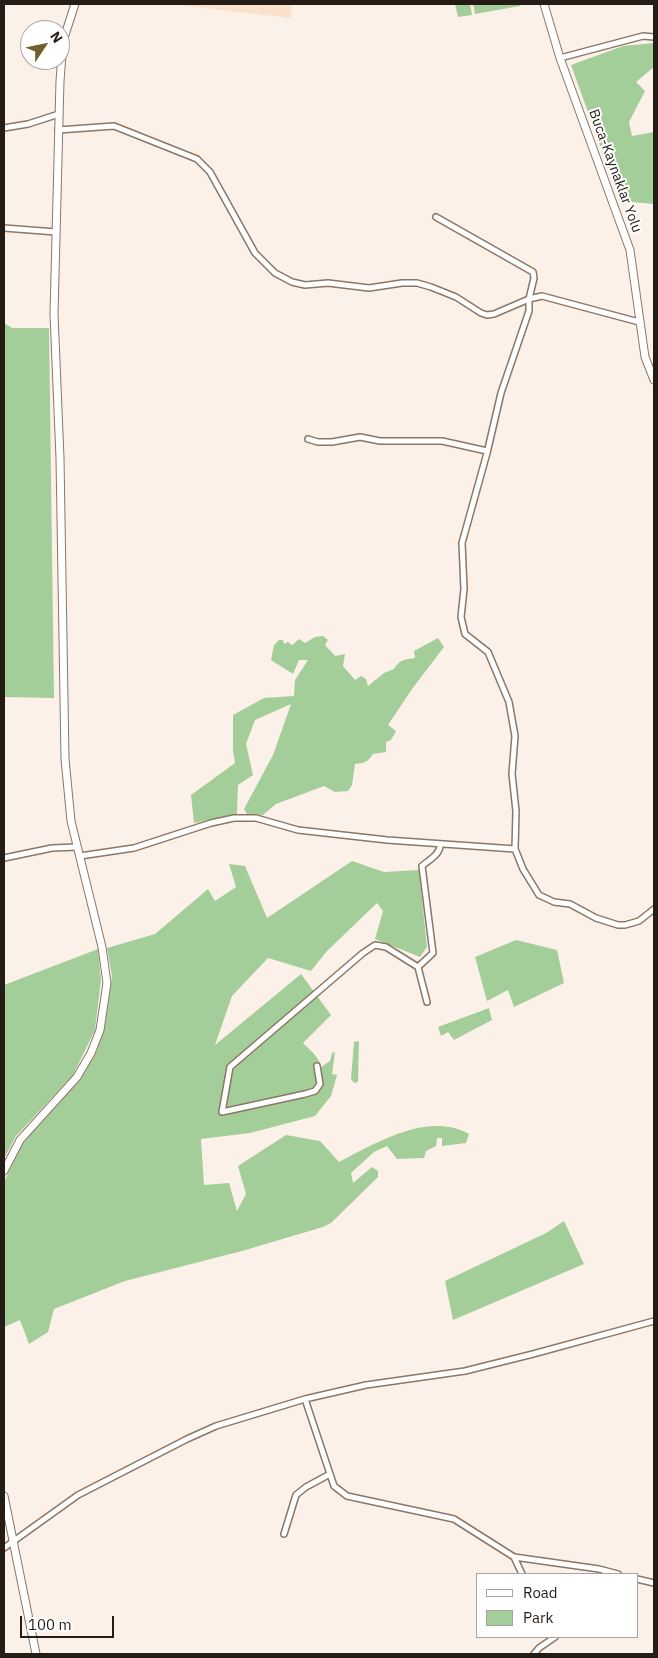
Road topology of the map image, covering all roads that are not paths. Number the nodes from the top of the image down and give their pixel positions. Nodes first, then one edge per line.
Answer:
1 (75, 4) edge
2 (544, 4) edge
3 (654, 37) edge
4 (560, 58) junction
5 (59, 114) junction
6 (4, 128) edge
7 (58, 130) junction
8 (436, 217) dead end
9 (4, 228) edge
10 (56, 232) junction
11 (529, 299) junction
12 (639, 322) junction
13 (654, 380) edge
14 (308, 439) dead end
15 (487, 452) junction
16 (440, 844) junction
17 (77, 846) junction
18 (515, 849) junction
19 (80, 856) junction
20 (4, 858) edge
21 (654, 909) edge
22 (418, 967) junction
23 (427, 1002) dead end
24 (317, 1066) dead end
25 (4, 1171) edge
26 (654, 1321) edge
27 (305, 1399) junction
28 (330, 1474) junction
29 (4, 1496) edge
30 (284, 1534) dead end
31 (13, 1541) junction
32 (4, 1548) edge
33 (514, 1557) junction
34 (522, 1573) edge
35 (613, 1573) edge
36 (638, 1579) edge
37 (654, 1584) edge
38 (554, 1638) edge
39 (36, 1654) edge
40 (534, 1654) edge

1 - 5 street
2 - 4 street, Buca-Kaynaklar Yolu
3 - 4 street
4 - 12 street, Buca-Kaynaklar Yolu
5 - 6 street
5 - 7 street
7 - 10 street
7 - 11 street
8 - 11 street
9 - 10 street
10 - 17 street
11 - 12 street
11 - 15 street
12 - 13 street, Buca-Kaynaklar Yolu
14 - 15 street
15 - 18 street
16 - 18 street
16 - 19 street
16 - 22 street
17 - 19 street
17 - 20 street
18 - 21 street
19 - 25 street
22 - 23 street
22 - 24 street
26 - 27 street
27 - 28 street
27 - 31 street
28 - 30 street
28 - 33 street
29 - 31 street
31 - 32 street
31 - 39 street
33 - 34 street
33 - 35 street
36 - 37 street
38 - 40 street

